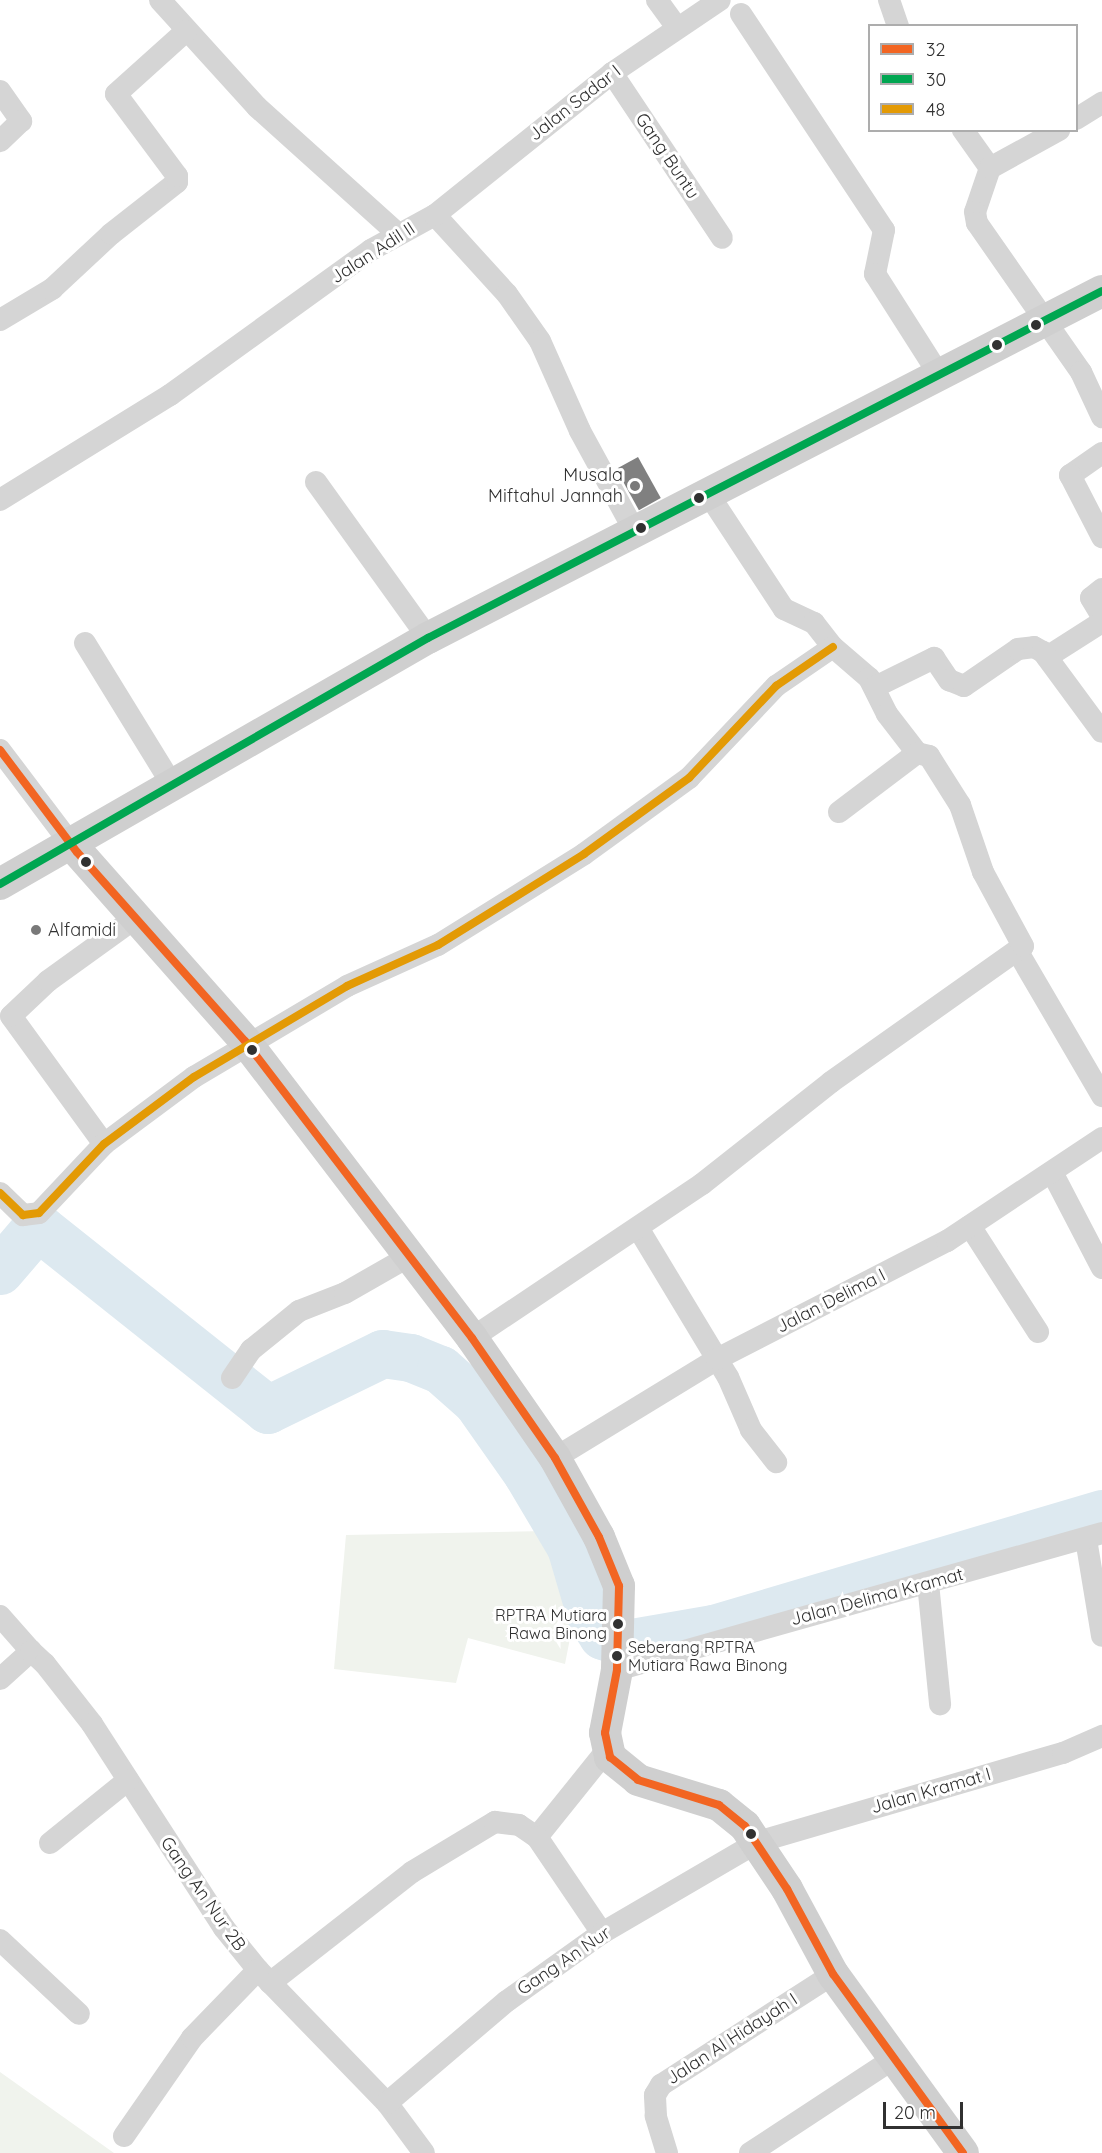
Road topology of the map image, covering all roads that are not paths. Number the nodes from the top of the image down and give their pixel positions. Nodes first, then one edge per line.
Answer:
1 (160, 0) edge
2 (657, 0) edge
3 (720, 0) edge
4 (889, 0) edge
5 (741, 14) dead end
6 (897, 24) edge
7 (676, 26) junction
8 (186, 31) junction
9 (612, 73) junction
10 (0, 91) edge
11 (1102, 103) edge
12 (1078, 118) edge
13 (964, 132) edge
14 (1055, 132) edge
15 (0, 141) edge
16 (990, 168) junction
17 (435, 215) junction
18 (397, 233) junction
19 (722, 238) dead end
20 (1102, 291) edge
21 (0, 320) edge
22 (1046, 321) junction
23 (939, 376) junction
24 (1102, 417) edge
25 (1102, 453) edge
26 (316, 482) dead end
27 (707, 492) junction
28 (0, 500) edge
29 (634, 530) junction
30 (1102, 537) edge
31 (1102, 589) edge
32 (1102, 616) edge
33 (1102, 622) edge
34 (428, 638) junction
35 (85, 643) dead end
36 (833, 647) junction
37 (1047, 657) junction
38 (875, 687) junction
39 (1102, 732) edge
40 (0, 750) edge
41 (917, 753) junction
42 (171, 783) junction
43 (839, 812) dead end
44 (70, 843) junction
45 (0, 884) edge
46 (134, 919) junction
47 (1018, 952) junction
48 (248, 1046) junction
49 (1102, 1096) edge
50 (1102, 1138) edge
51 (104, 1144) junction
52 (1053, 1174) junction
53 (0, 1192) edge
54 (970, 1226) junction
55 (638, 1228) junction
56 (406, 1258) junction
57 (1102, 1268) edge
58 (1038, 1332) dead end
59 (472, 1338) junction
60 (717, 1359) junction
61 (231, 1378) dead end
62 (555, 1458) junction
63 (776, 1462) dead end
64 (1094, 1536) edge
65 (928, 1583) junction
66 (0, 1616) edge
67 (1102, 1636) edge
68 (31, 1651) junction
69 (618, 1651) junction
70 (0, 1679) edge
71 (940, 1704) dead end
72 (1102, 1736) edge
73 (607, 1750) junction
74 (128, 1780) junction
75 (537, 1837) junction
76 (758, 1842) junction
77 (50, 1843) dead end
78 (602, 1933) junction
79 (0, 1940) edge
80 (833, 1974) junction
81 (264, 1976) junction
82 (79, 2014) dead end
83 (893, 2059) junction
84 (387, 2103) junction
85 (124, 2136) dead end
86 (423, 2153) edge
87 (667, 2153) edge
88 (750, 2153) edge
89 (963, 2153) edge

1 - 8 street
2 - 7 street
3 - 7 street, Jalan Sadar I
4 - 6 street
5 - 23 street
7 - 9 street, Jalan Sadar I
8 - 18 street
8 - 21 street
9 - 17 street, Jalan Sadar I
9 - 19 street, Gang Buntu
10 - 15 street
11 - 12 street
13 - 16 street
14 - 16 street
16 - 22 street
17 - 18 street, Jalan Adil II
17 - 29 street, Jalan Adil II
18 - 28 street, Jalan Adil II
20 - 22 main road
22 - 23 main road
22 - 24 street
23 - 27 main road
25 - 30 street
26 - 34 street
27 - 29 main road
27 - 36 street
29 - 34 main road
31 - 32 street
33 - 37 street
34 - 42 main road
35 - 42 street
36 - 38 street
36 - 48 street
37 - 38 street
37 - 39 street
38 - 41 street
40 - 44 street
41 - 43 street
41 - 47 street
42 - 44 main road
44 - 45 main road
44 - 46 main road
46 - 48 main road
46 - 51 street
47 - 49 street
47 - 55 street
48 - 51 street
48 - 56 main road
50 - 52 street, Jalan Delima I
51 - 53 street
52 - 54 street, Jalan Delima I
52 - 57 street
54 - 58 street
54 - 60 street, Jalan Delima I
55 - 59 street
55 - 60 street
56 - 59 main road
56 - 61 street
59 - 62 main road
60 - 62 street, Jalan Delima I
60 - 63 street
62 - 69 main road
64 - 65 street, Jalan Delima Kramat
64 - 67 street
65 - 69 street, Jalan Delima Kramat
65 - 71 street
66 - 68 street, Gang An Nur 2B
68 - 70 street
68 - 74 street, Gang An Nur 2B
69 - 73 main road
72 - 76 street, Jalan Kramat I
73 - 75 street
73 - 76 main road
74 - 77 street
74 - 81 street, Gang An Nur 2B
75 - 78 street
75 - 81 street
76 - 78 street, Gang An Nur
76 - 80 main road
78 - 84 street, Gang An Nur
79 - 82 street
80 - 83 main road
80 - 87 street, Jalan Al Hidayah I
81 - 84 street, Gang An Nur 2B
81 - 85 street
83 - 88 street
83 - 89 main road
84 - 86 street, Gang An Nur 2B

